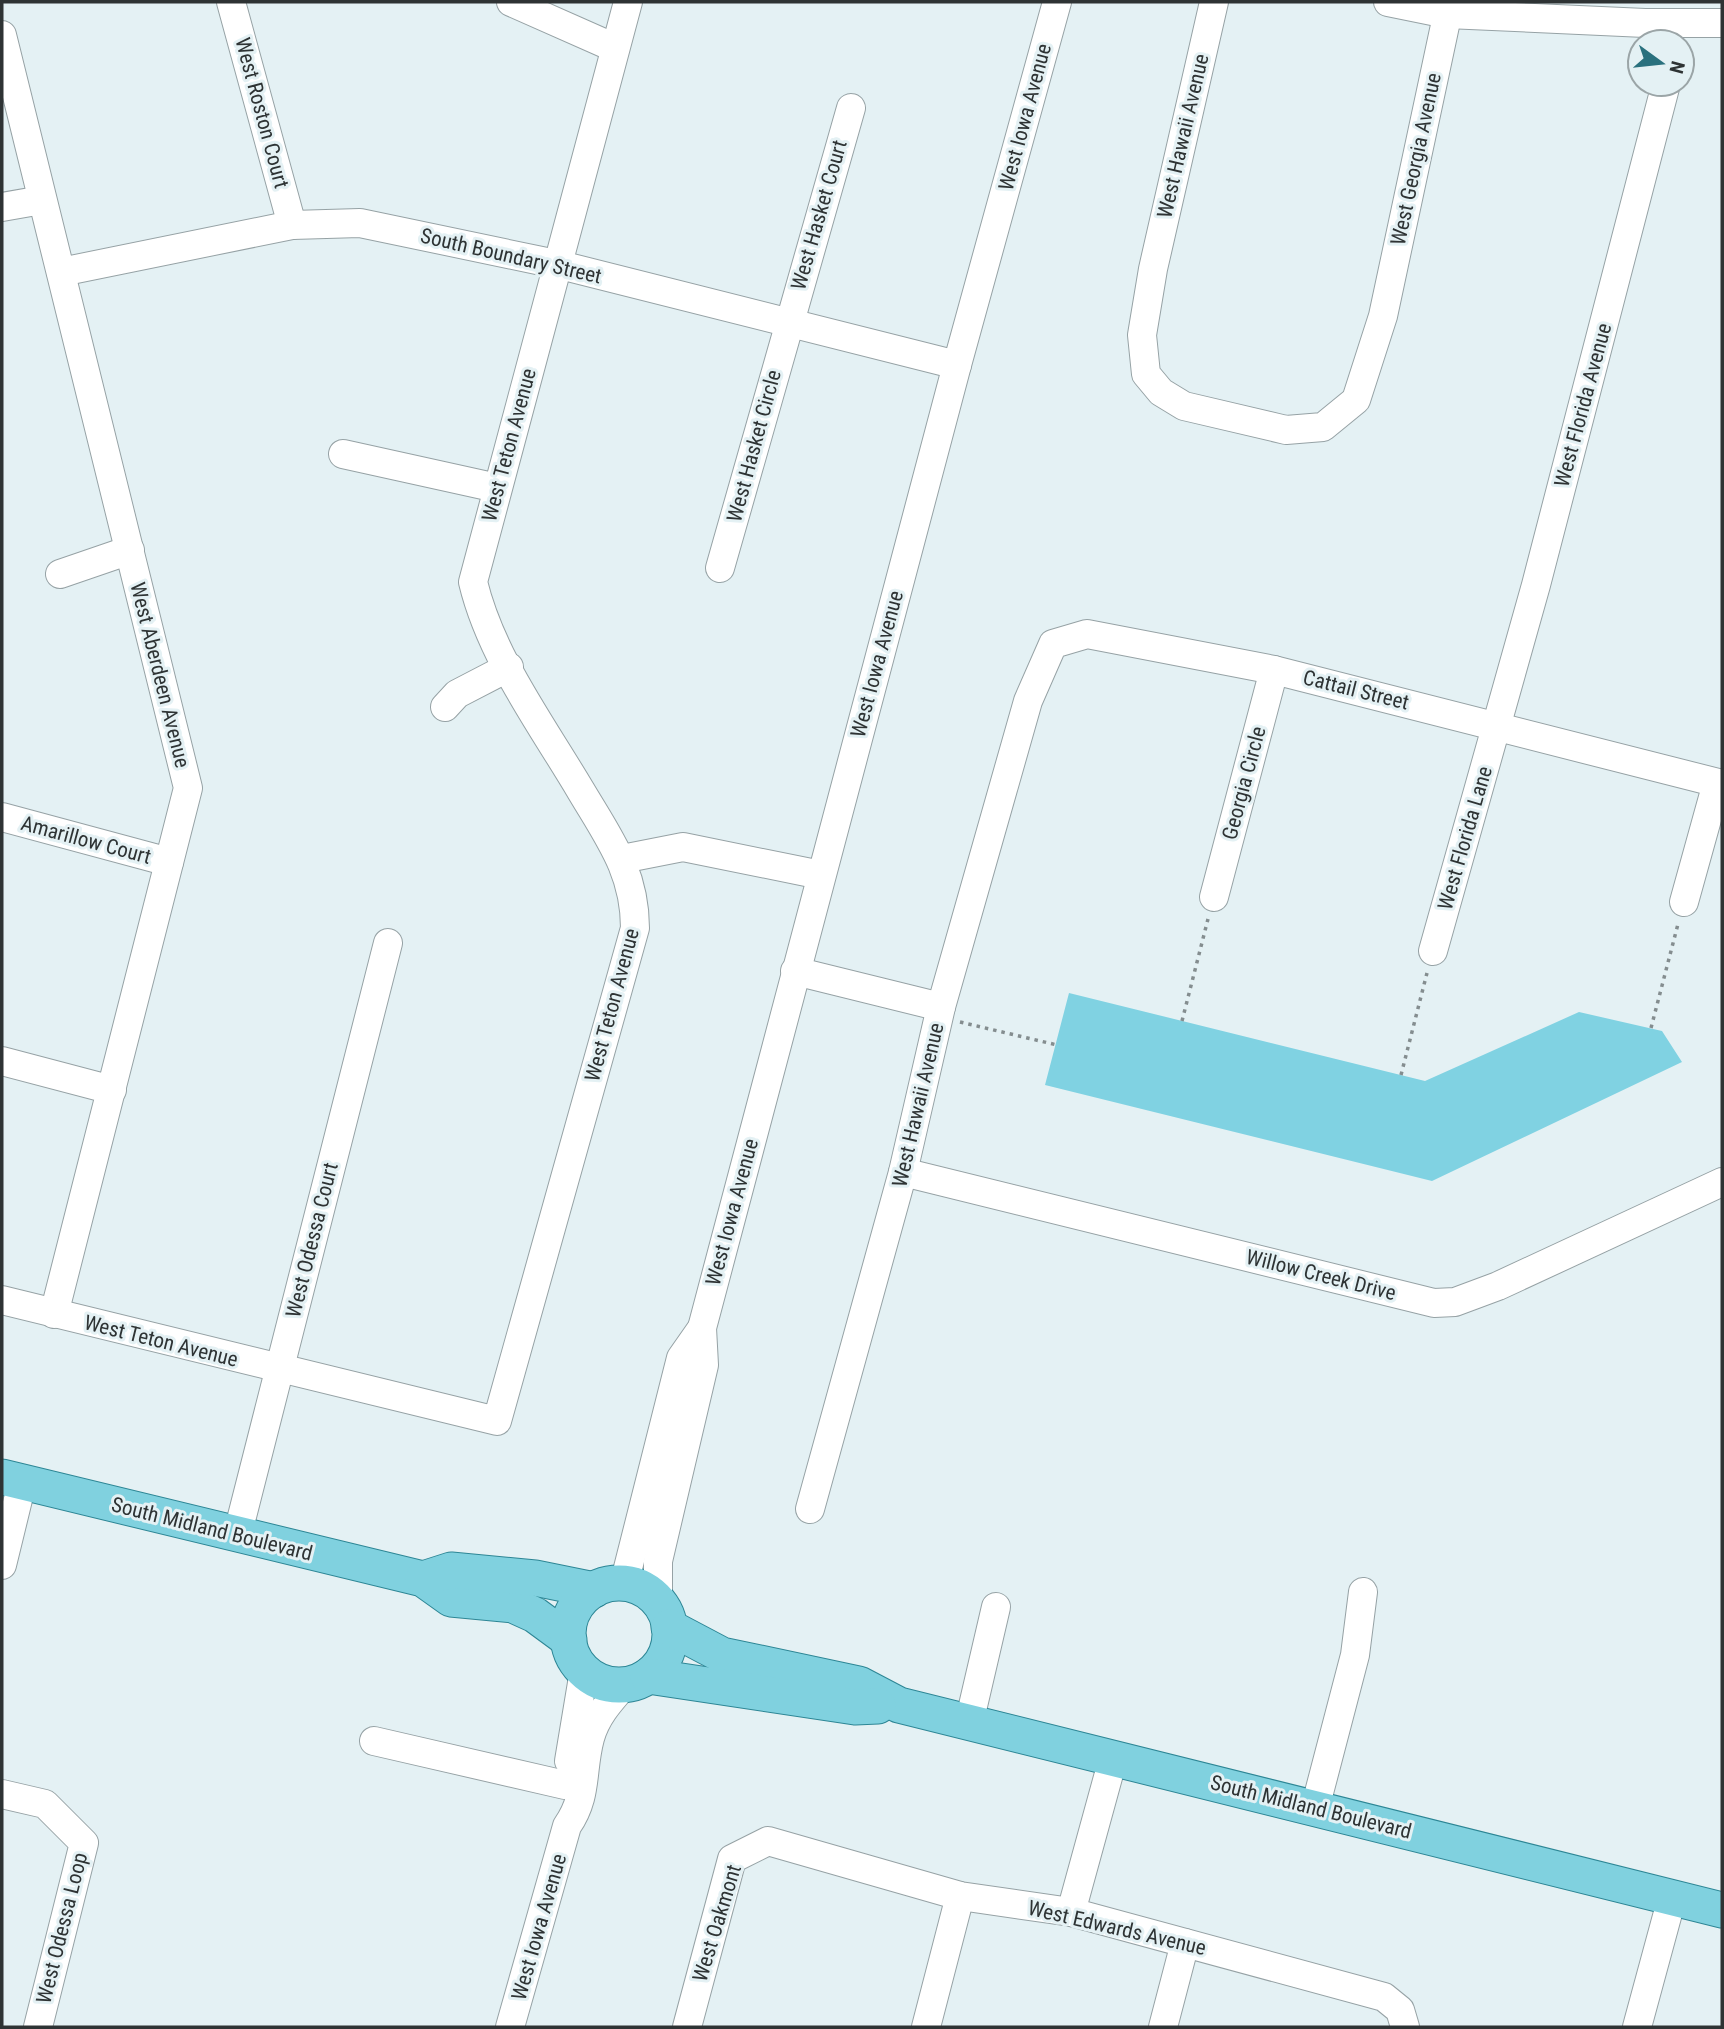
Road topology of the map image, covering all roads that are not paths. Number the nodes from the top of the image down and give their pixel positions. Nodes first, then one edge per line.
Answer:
1 (232, 2) edge
2 (511, 2) edge
3 (628, 2) edge
4 (1057, 2) edge
5 (1214, 2) edge
6 (1388, 2) edge
7 (1449, 8) edge
8 (1682, 22) edge
9 (1722, 23) edge
10 (2, 35) edge
11 (615, 48) junction
12 (1662, 98) edge
13 (851, 108) dead end
14 (42, 200) junction
15 (2, 207) edge
16 (292, 225) junction
17 (556, 264) junction
18 (61, 272) junction
19 (1382, 316) joint
20 (788, 323) junction
21 (957, 365) junction
22 (343, 454) dead end
23 (497, 488) junction
24 (130, 551) junction
25 (720, 568) dead end
26 (60, 574) dead end
27 (509, 667) junction
28 (1274, 670) junction
29 (1028, 701) joint
30 (445, 707) dead end
31 (1497, 725) junction
32 (1720, 783) edge
33 (2, 817) edge
34 (622, 859) junction
35 (169, 862) junction
36 (821, 876) junction
37 (1214, 897) road end
38 (1684, 902) road end
39 (388, 943) dead end
40 (1433, 951) road end
41 (795, 971) junction
42 (940, 1012) junction
43 (2, 1061) edge
44 (112, 1090) junction
45 (903, 1172) junction
46 (1722, 1182) edge
47 (2, 1300) edge
48 (54, 1314) junction
49 (702, 1328) junction
50 (279, 1369) junction
51 (12, 1480) edge
52 (810, 1509) dead end
53 (237, 1536) junction
54 (2, 1565) edge
55 (423, 1579) junction
56 (609, 1587) junction
57 (1363, 1592) dead end
58 (996, 1607) dead end
59 (664, 1614) junction
60 (569, 1640) junction
61 (584, 1671) junction
62 (637, 1680) junction
63 (899, 1706) junction
64 (969, 1723) junction
65 (374, 1741) dead end
66 (1114, 1759) junction
67 (565, 1785) junction
68 (2, 1794) edge
69 (1315, 1808) junction
70 (567, 1826) junction
71 (813, 1852) joint
72 (960, 1896) junction
73 (1672, 1898) junction
74 (1722, 1910) edge
75 (1071, 1912) junction
76 (1185, 1943) junction
77 (38, 2027) edge
78 (510, 2027) edge
79 (687, 2027) edge
80 (926, 2027) edge
81 (1163, 2027) edge
82 (1405, 2027) edge
83 (1637, 2027) edge

1 - 16 street, West Roston Court
2 - 11 street
3 - 11 street, West Teton Avenue
4 - 21 street, West Iowa Avenue
5 - 19 street, West Hawaii Avenue
6 - 7 street
7 - 8 street
7 - 19 street, West Georgia Avenue
8 - 9 street
10 - 14 street, West Aberdeen Avenue
11 - 17 street, West Teton Avenue
12 - 31 street, West Florida Avenue
13 - 20 street, West Hasket Court
14 - 15 street
14 - 18 street, West Aberdeen Avenue
16 - 17 street, South Boundary Street
16 - 18 street, South Boundary Street
17 - 20 street, South Boundary Street
17 - 23 street, West Teton Avenue
18 - 24 street, West Aberdeen Avenue
20 - 21 street, South Boundary Street
20 - 25 street, West Hasket Circle
21 - 36 street, West Iowa Avenue
22 - 23 street
23 - 27 street, West Teton Avenue
24 - 26 street
24 - 35 street, West Aberdeen Avenue
27 - 30 street
27 - 34 street, West Teton Avenue
28 - 29 street, Cattail Street
28 - 31 street, Cattail Street
28 - 37 street, Georgia Circle
29 - 42 street, West Hawaii Avenue
31 - 32 street, Cattail Street
31 - 40 street, West Florida Lane
32 - 38 street, Cattail Street
33 - 35 street, Amarillow Court
34 - 36 street
34 - 50 street, West Teton Avenue
35 - 44 street, West Aberdeen Avenue
36 - 41 street, West Iowa Avenue
39 - 50 street, West Odessa Court
41 - 42 street
41 - 49 street, West Iowa Avenue
42 - 45 street, West Hawaii Avenue
43 - 44 street
44 - 48 street, West Aberdeen Avenue
45 - 46 street, Willow Creek Drive
45 - 52 street, West Hawaii Avenue
47 - 48 street, West Teton Avenue
48 - 50 street, West Teton Avenue
49 - 56 street, West Iowa Avenue
49 - 59 street, West Iowa Avenue
50 - 53 street, West Odessa Court
51 - 53 main road, South Midland Boulevard
51 - 54 street
53 - 55 main road, South Midland Boulevard
55 - 56 main road, South Midland Boulevard
55 - 60 main road, South Midland Boulevard
56 - 59 main road
56 - 60 main road
57 - 69 street
58 - 64 street
59 - 62 main road
59 - 63 main road, South Midland Boulevard
60 - 61 main road
61 - 62 main road
61 - 67 street, West Iowa Avenue
62 - 63 main road, South Midland Boulevard
62 - 70 street, West Iowa Avenue
63 - 64 main road, South Midland Boulevard
64 - 66 main road, South Midland Boulevard
65 - 67 street
66 - 69 main road, South Midland Boulevard
66 - 75 street
67 - 70 street, West Iowa Avenue
68 - 77 street, West Odessa Loop
69 - 73 main road, South Midland Boulevard
70 - 78 street, West Iowa Avenue
71 - 72 street, West Edwards Avenue
71 - 79 street, West Oakmont
72 - 75 street, West Edwards Avenue
72 - 80 street
73 - 74 main road, South Midland Boulevard
73 - 83 street
75 - 76 street, West Edwards Avenue
76 - 81 street
76 - 82 street, West Edwards Avenue

